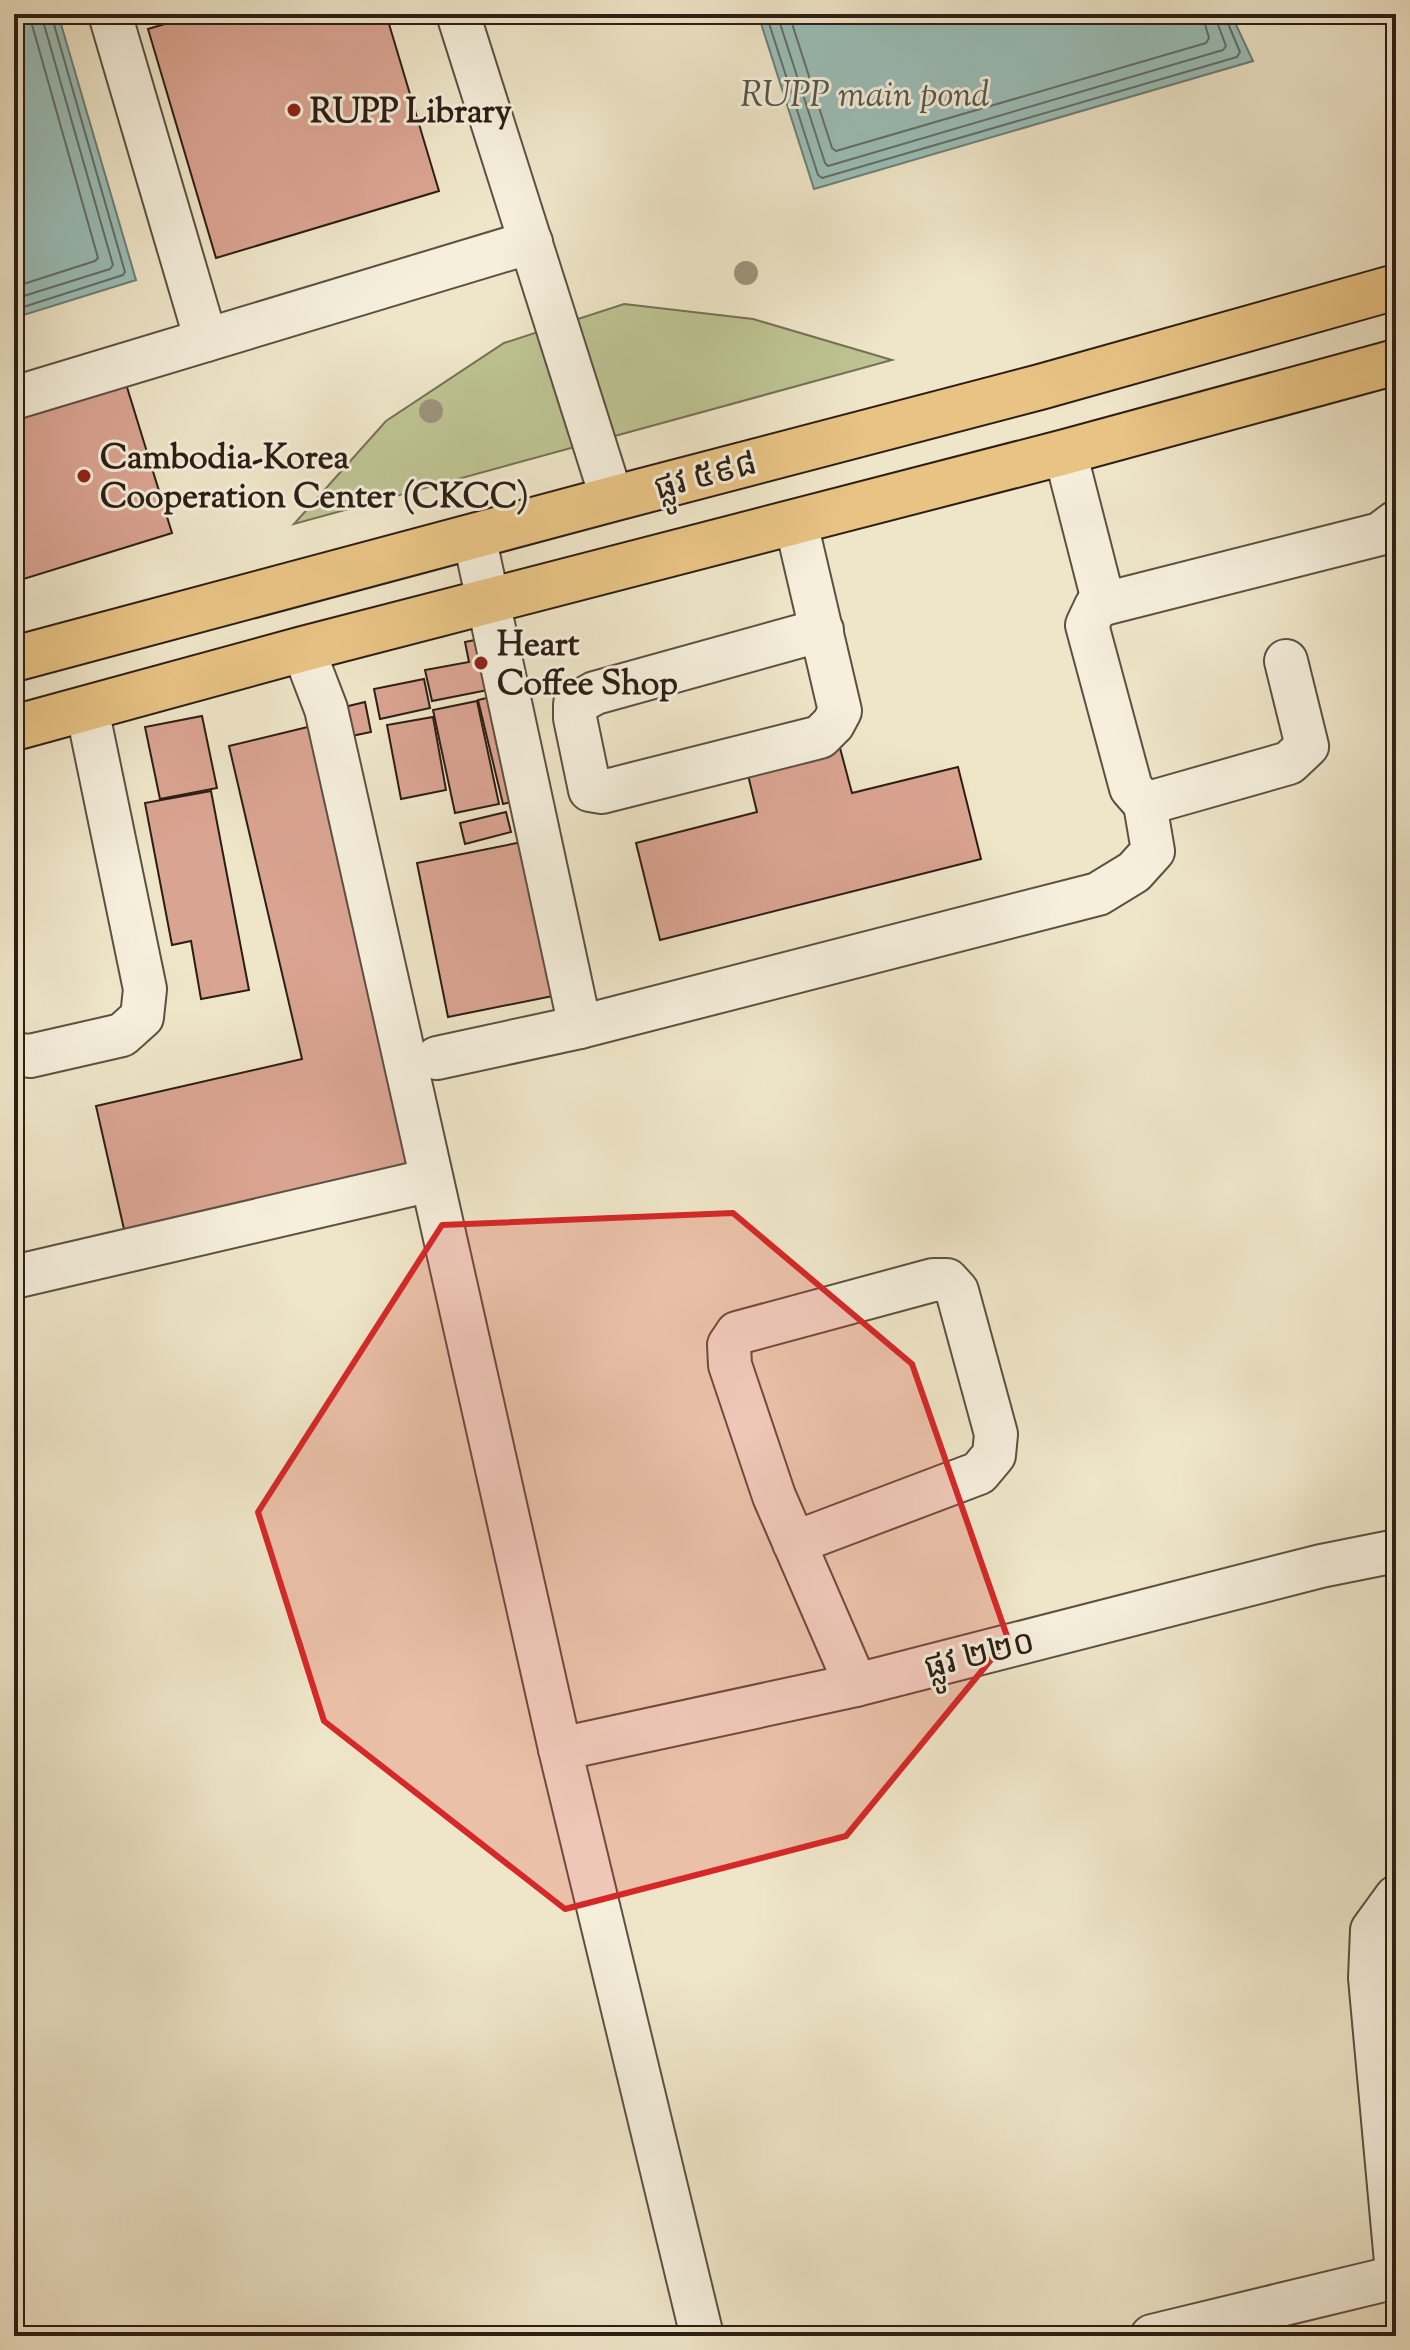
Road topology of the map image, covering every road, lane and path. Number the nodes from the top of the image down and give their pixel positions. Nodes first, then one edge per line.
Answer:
1 (110, 14) edge
2 (458, 14) edge
3 (531, 242) junction
4 (1396, 287) edge
5 (206, 340) junction
6 (1396, 362) edge
7 (14, 398) edge
8 (1065, 452) junction
9 (612, 499) junction
10 (1396, 522) edge
11 (796, 523) junction
12 (474, 536) junction
13 (629, 565) junction
14 (488, 603) junction
15 (1104, 604) junction
16 (822, 630) junction
17 (303, 649) junction
18 (14, 659) edge
19 (1286, 661) dead end
20 (87, 709) junction
21 (14, 728) edge
22 (1145, 804) junction
23 (580, 1027) junction
24 (14, 1054) edge
25 (437, 1058) dead end
26 (431, 1180) junction
27 (14, 1277) edge
28 (794, 1543) junction
29 (1396, 1551) edge
30 (856, 1685) junction
31 (560, 1749) junction
32 (1396, 1897) edge
33 (1396, 2262) edge
34 (1396, 2277) edge
35 (702, 2336) edge
36 (1152, 2336) edge

1 - 5 lane
2 - 3 lane
3 - 5 lane
3 - 9 lane
4 - 9 main road, ផ្លូវ ៥៩៨
5 - 7 lane
6 - 8 main road, ផ្លូវ ៥៩៨
8 - 11 main road, ផ្លូវ ៥៩៨
8 - 15 lane
9 - 12 main road, ផ្លូវ ៥៩៨
9 - 13 main road
10 - 15 lane
11 - 13 main road, ផ្លូវ ៥៩៨
11 - 16 lane
12 - 14 lane
12 - 18 main road, ផ្លូវ ៥៩៨
13 - 14 main road, ផ្លូវ ៥៩៨
14 - 17 main road, ផ្លូវ ៥៩៨
14 - 23 lane
15 - 22 lane
16 - 16 lane
17 - 20 main road, ផ្លូវ ៥៩៨
17 - 26 lane
19 - 22 lane
20 - 21 main road, ផ្លូវ ៥៩៨
20 - 24 lane
22 - 23 lane
23 - 25 lane
26 - 27 lane
26 - 31 lane
28 - 28 lane
28 - 30 lane
29 - 30 lane, ផ្លូវ ២២០
30 - 31 lane, ផ្លូវ ២២០
31 - 35 lane
32 - 33 lane
34 - 36 lane

